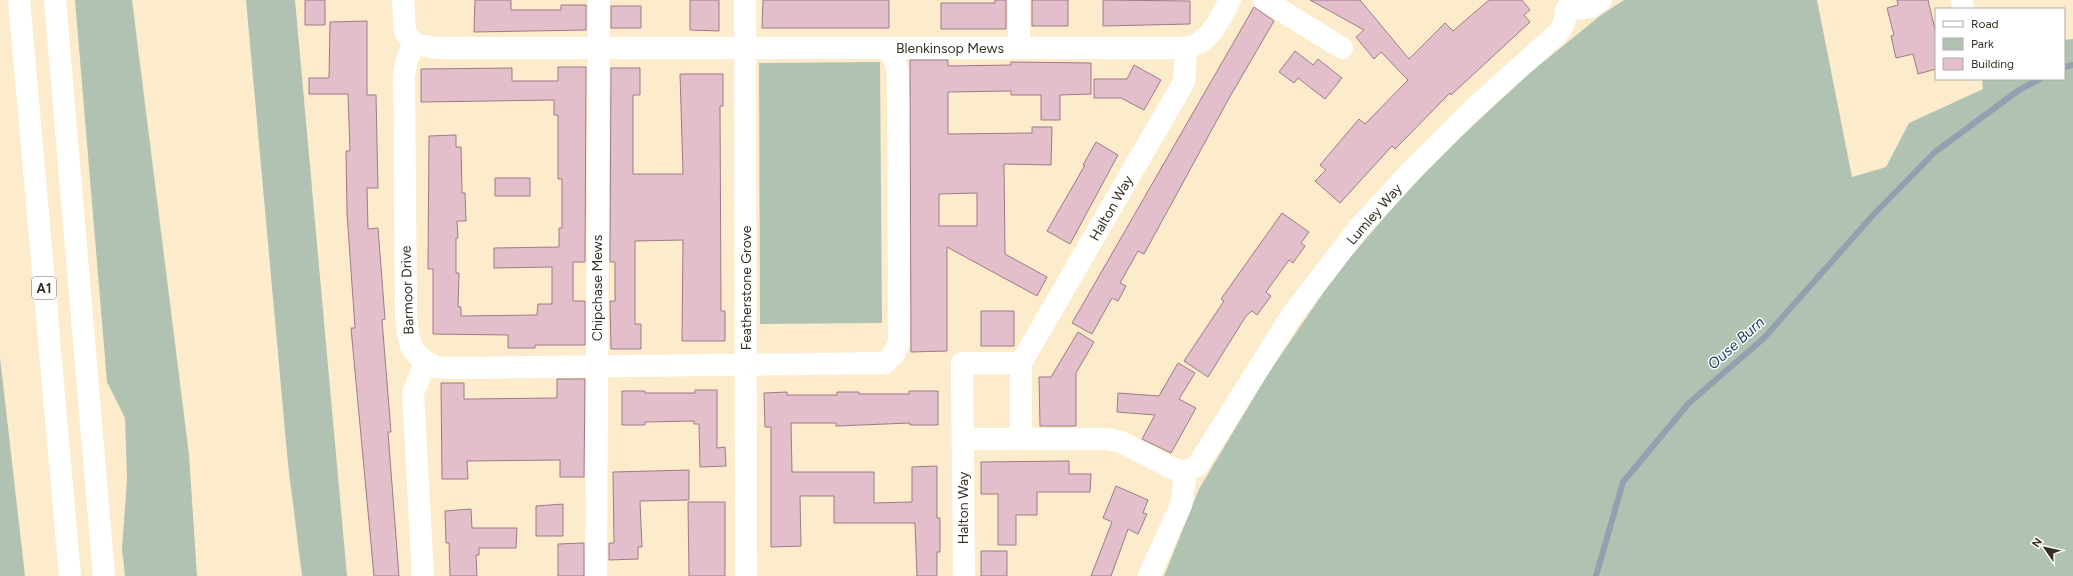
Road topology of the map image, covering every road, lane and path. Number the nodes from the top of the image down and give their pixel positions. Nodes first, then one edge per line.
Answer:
1 (19, 0) edge
2 (55, 0) edge
3 (403, 0) edge
4 (599, 0) edge
5 (745, 0) edge
6 (1019, 0) edge
7 (1230, 0) edge
8 (1264, 0) edge
9 (1601, 0) edge
10 (1563, 5) edge
11 (414, 44) junction
12 (599, 48) junction
13 (745, 48) junction
14 (882, 48) junction
15 (1019, 48) junction
16 (1186, 48) junction
17 (1342, 48) dead end
18 (426, 362) junction
19 (1021, 363) junction
20 (746, 365) junction
21 (597, 366) junction
22 (1022, 439) junction
23 (963, 440) junction
24 (1186, 471) junction
25 (70, 576) edge
26 (104, 576) edge
27 (423, 576) edge
28 (596, 576) edge
29 (746, 576) edge
30 (964, 576) edge
31 (1149, 576) edge

1 - 25 main road, A1
2 - 26 main road
3 - 11 main road
4 - 12 main road, Chipchase Mews
5 - 13 main road, Featherstone Grove
6 - 15 main road, Blenkinsop Mews
7 - 16 main road
8 - 17 main road
9 - 10 main road, Lumley Way
10 - 24 main road, Lumley Way
11 - 12 main road, Blenkinsop Mews
11 - 18 main road, Barmoor Drive
12 - 13 main road, Blenkinsop Mews
12 - 21 main road, Chipchase Mews
13 - 14 main road, Blenkinsop Mews
13 - 20 main road, Featherstone Grove
14 - 15 main road, Blenkinsop Mews
14 - 20 main road
15 - 16 main road, Blenkinsop Mews
16 - 19 main road, Halton Way
18 - 21 main road
18 - 27 main road
19 - 22 main road
19 - 23 main road, Halton Way
20 - 21 main road
20 - 29 main road, Featherstone Grove
21 - 28 main road, Chipchase Mews
22 - 23 main road
22 - 24 main road
23 - 30 main road, Halton Way
24 - 31 main road

